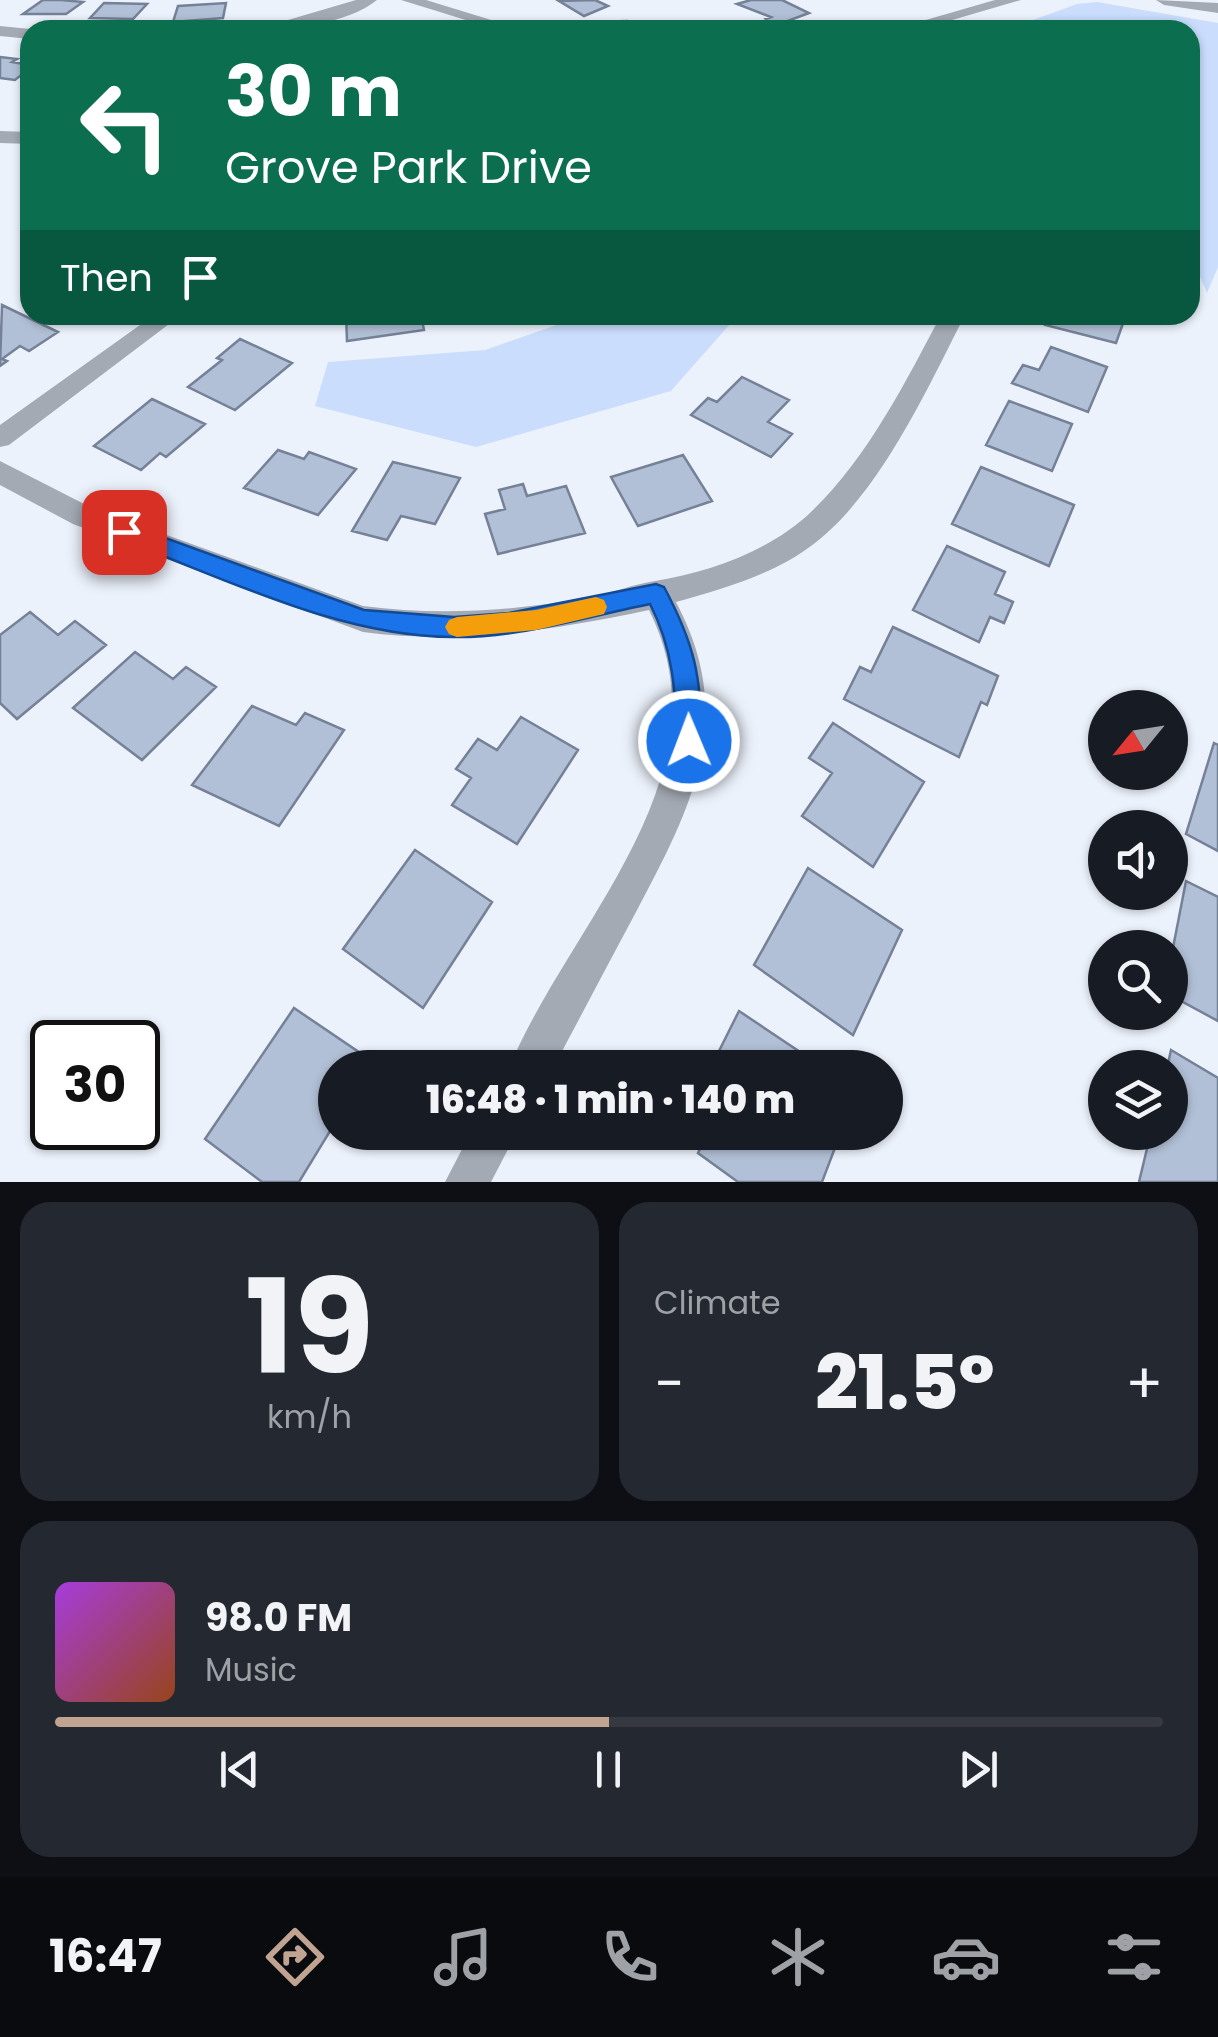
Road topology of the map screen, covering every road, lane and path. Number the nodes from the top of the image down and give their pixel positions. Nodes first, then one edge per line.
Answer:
1 (369, 0) edge
2 (410, 0) edge
3 (1013, 0) edge
4 (1164, 0) edge
5 (1218, 8) edge
6 (304, 20) edge
7 (481, 20) edge
8 (937, 20) edge
9 (155, 325) edge
10 (947, 325) edge
11 (0, 438) edge
12 (0, 471) edge
13 (656, 594) junction
14 (540, 1050) edge
15 (484, 1150) edge
16 (467, 1182) edge

1 - 6 street
2 - 7 street
3 - 8 street
4 - 5 street
9 - 11 street
10 - 13 street
12 - 13 street
13 - 14 street
15 - 16 street

